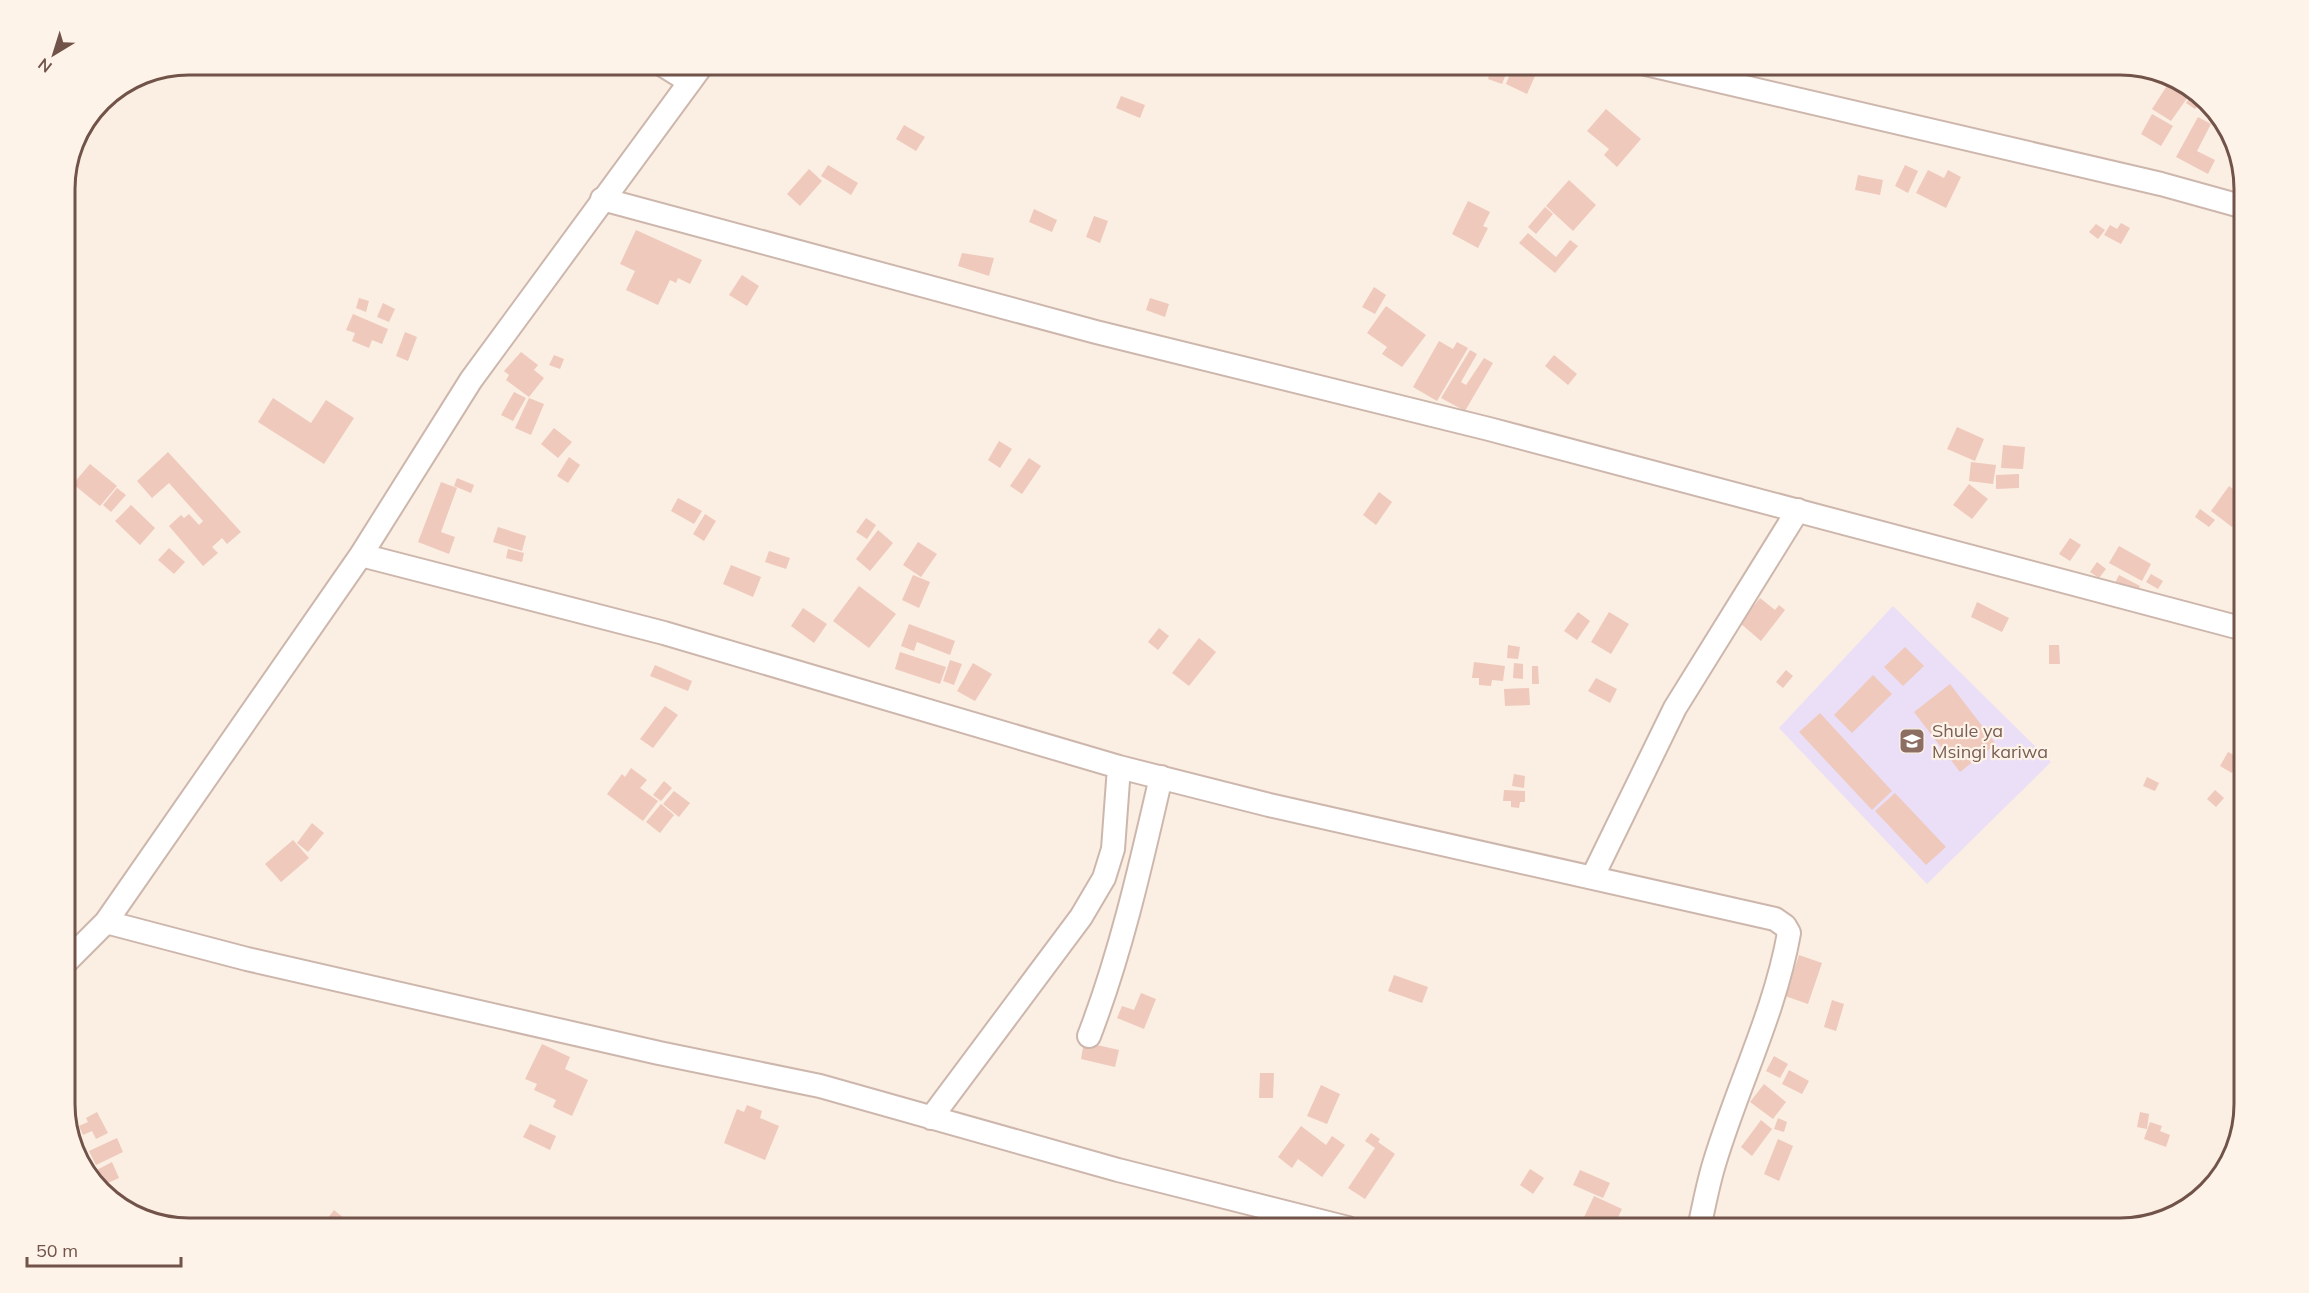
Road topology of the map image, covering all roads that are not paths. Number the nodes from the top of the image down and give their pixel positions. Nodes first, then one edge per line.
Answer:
1 (695, 75) edge
2 (1693, 75) edge
3 (602, 199) junction
4 (2234, 204) edge
5 (1798, 510) junction
6 (361, 555) junction
7 (2234, 626) edge
8 (1119, 767) junction
9 (1161, 777) junction
10 (1593, 876) junction
11 (106, 922) junction
12 (75, 953) edge
13 (1089, 1036) dead end
14 (932, 1118) junction
15 (1308, 1218) edge
16 (1701, 1218) edge

1 - 3 street
2 - 4 street
3 - 5 street
3 - 6 street
5 - 7 street
5 - 10 street
6 - 8 street
6 - 11 street
8 - 9 street
8 - 14 street
9 - 10 street
9 - 13 street
10 - 16 street
11 - 12 street
11 - 14 street
14 - 15 street

